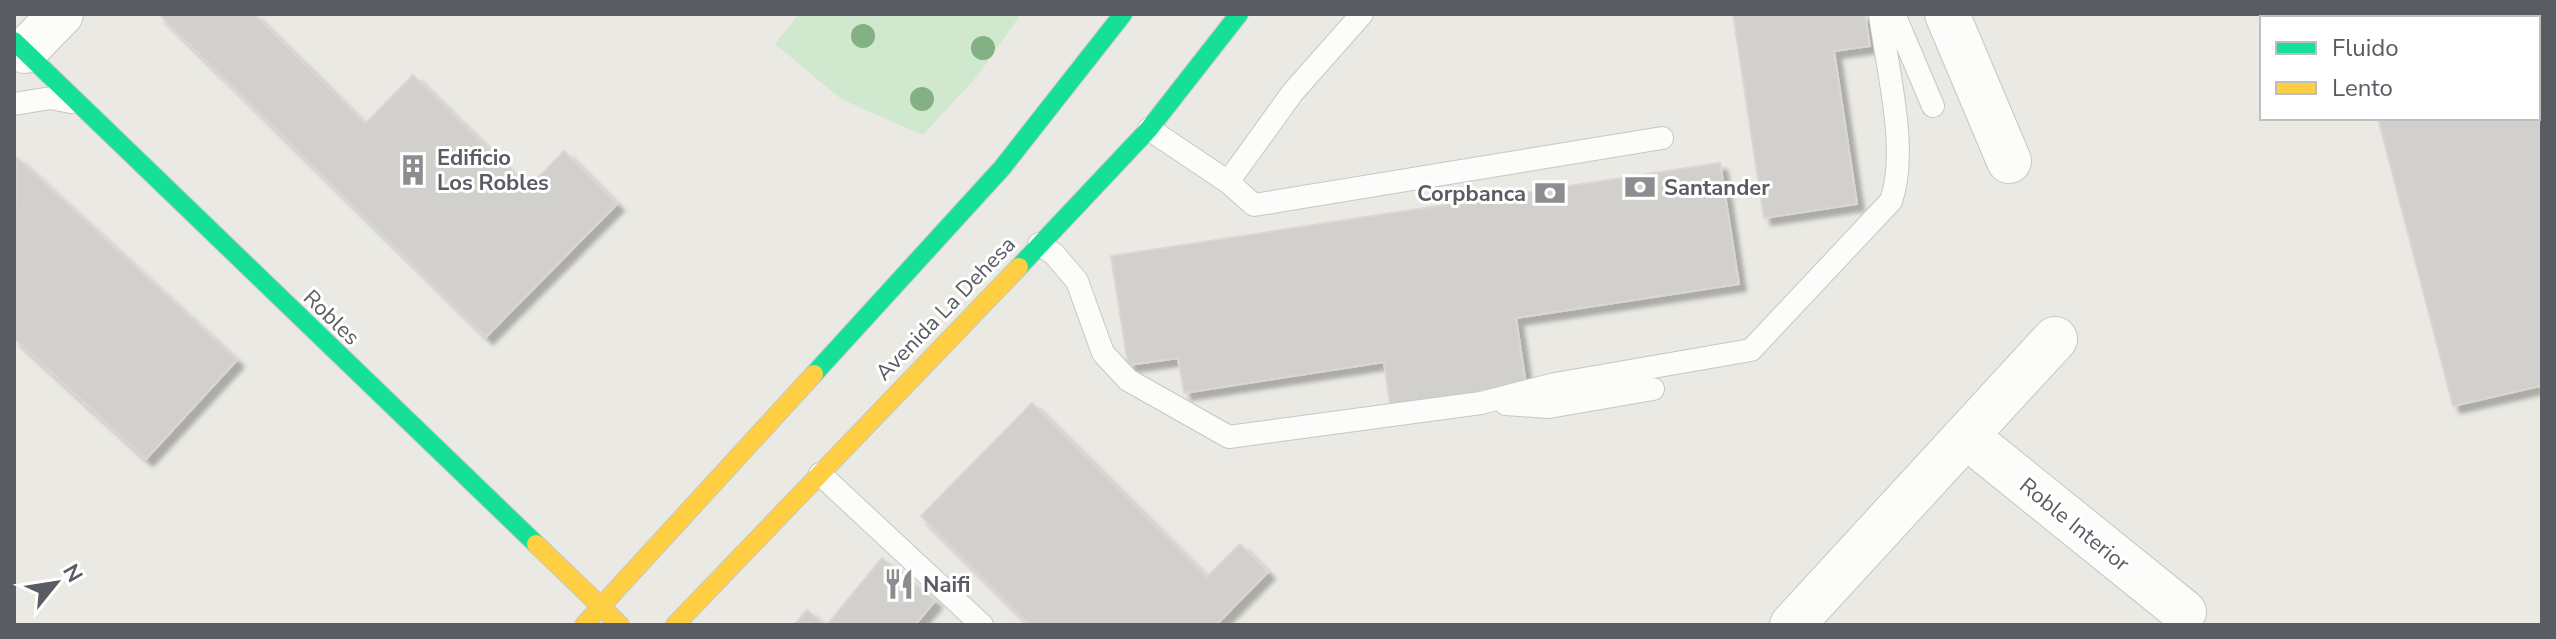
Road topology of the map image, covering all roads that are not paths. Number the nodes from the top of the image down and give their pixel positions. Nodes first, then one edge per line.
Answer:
1 (61, 14) edge
2 (1123, 14) edge
3 (1239, 14) edge
4 (1880, 14) edge
5 (1894, 14) edge
6 (1947, 14) edge
7 (1360, 17) edge
8 (20, 46) edge
9 (76, 103) junction
10 (14, 104) edge
11 (1933, 106) dead end
12 (1149, 129) junction
13 (1662, 138) dead end
14 (2009, 161) dead end
15 (1228, 182) junction
16 (1039, 244) junction
17 (2055, 339) dead end
18 (1653, 389) dead end
19 (1481, 403) junction
20 (1966, 436) junction
21 (820, 474) junction
22 (601, 607) junction
23 (2184, 612) dead end
24 (584, 625) edge
25 (620, 625) edge
26 (675, 625) edge
27 (982, 625) edge
28 (1792, 625) edge

1 - 8 street
2 - 22 main road
3 - 12 main road, Avenida La Dehesa
4 - 19 lane
5 - 11 lane
6 - 14 street
7 - 15 lane
8 - 9 main road, Robles
9 - 10 lane
9 - 22 main road, Robles
12 - 15 lane
12 - 16 main road, Avenida La Dehesa
13 - 15 lane
16 - 19 lane
16 - 21 main road, Avenida La Dehesa
17 - 20 street
18 - 19 lane
20 - 23 street, Roble Interior
20 - 28 street
21 - 26 main road, Avenida La Dehesa
21 - 27 lane
22 - 24 main road
22 - 25 main road, Robles

